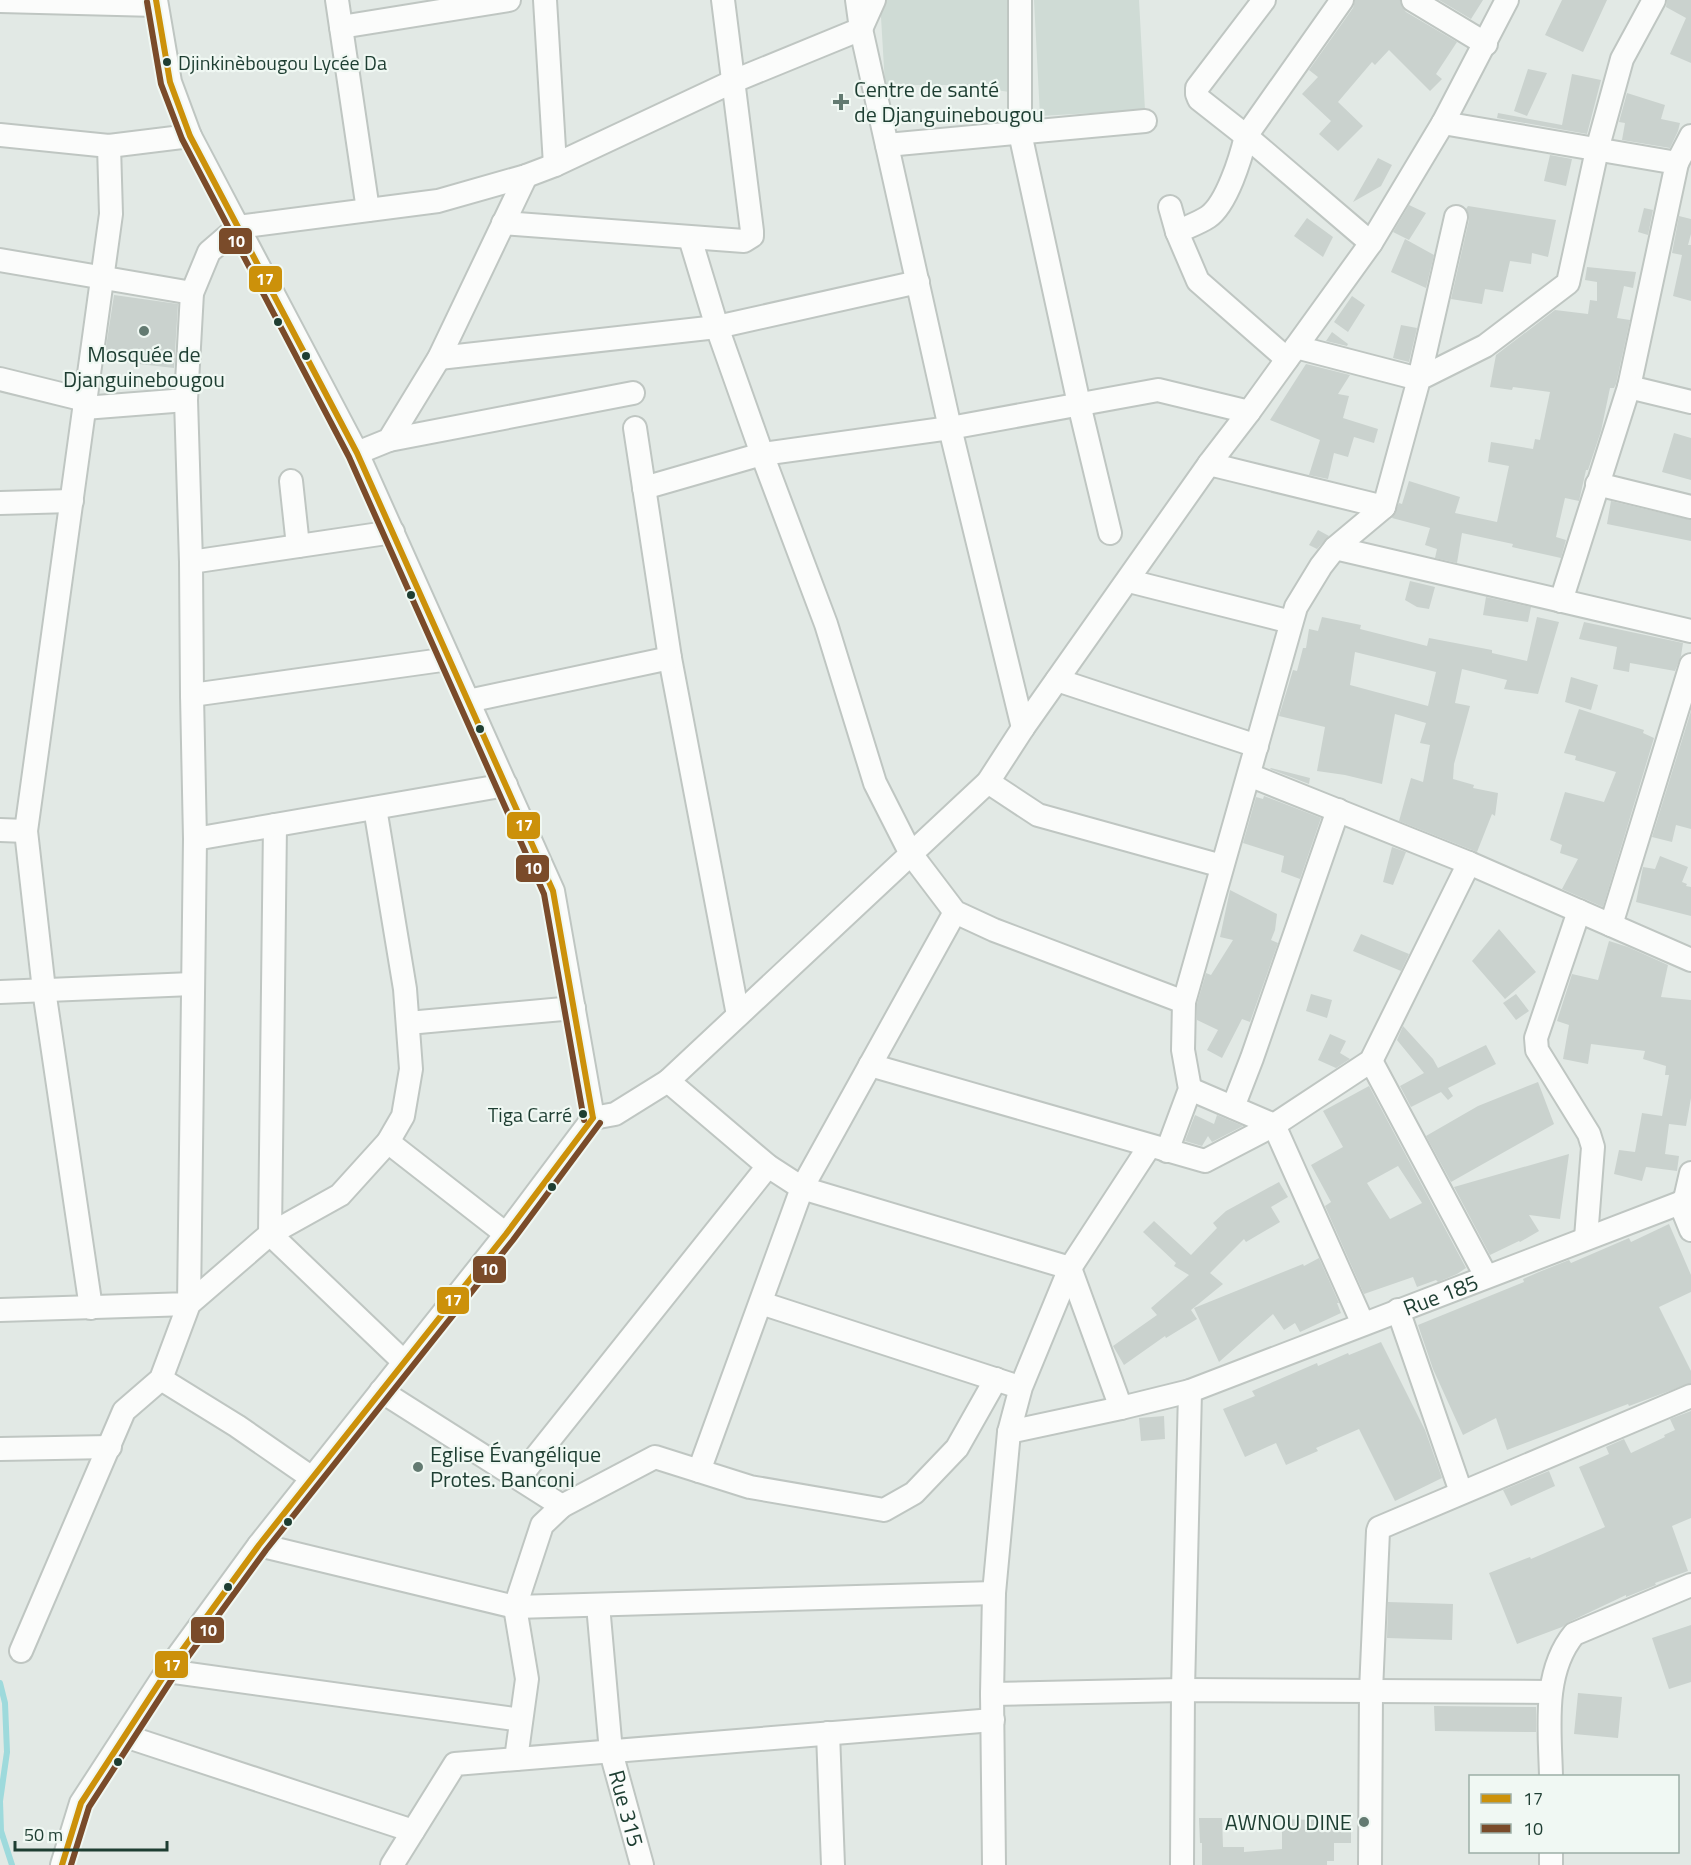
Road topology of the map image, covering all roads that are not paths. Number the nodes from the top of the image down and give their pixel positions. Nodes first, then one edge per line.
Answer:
1 (337, 0) edge
2 (509, 0) edge
3 (545, 0) edge
4 (723, 0) edge
5 (857, 0) edge
6 (874, 0) edge
7 (1020, 0) edge
8 (1264, 0) edge
9 (1342, 0) edge
10 (1413, 0) edge
11 (1508, 0) edge
12 (1654, 0) edge
13 (0, 1) edge
14 (156, 3) edge
15 (341, 27) junction
16 (861, 28) junction
17 (1486, 44) junction
18 (734, 81) junction
19 (1145, 121) dead end
20 (1443, 123) junction
21 (1020, 133) junction
22 (0, 135) edge
23 (190, 136) junction
24 (1246, 136) junction
25 (1691, 136) edge
26 (887, 145) junction
27 (109, 146) junction
28 (1596, 150) junction
29 (1677, 164) junction
30 (555, 165) junction
31 (526, 176) junction
32 (1170, 207) dead end
33 (368, 210) junction
34 (1456, 217) dead end
35 (503, 223) junction
36 (238, 227) junction
37 (1178, 232) junction
38 (690, 238) junction
39 (1371, 243) junction
40 (0, 260) edge
41 (102, 278) junction
42 (918, 282) junction
43 (192, 293) junction
44 (717, 327) junction
45 (1292, 353) junction
46 (439, 358) junction
47 (0, 379) edge
48 (1419, 379) junction
49 (1629, 387) junction
50 (633, 393) dead end
51 (186, 400) junction
52 (1691, 402) edge
53 (85, 404) junction
54 (1079, 404) junction
55 (1249, 412) junction
56 (635, 428) dead end
57 (950, 428) junction
58 (389, 440) junction
59 (357, 453) junction
60 (762, 454) junction
61 (1209, 464) junction
62 (291, 482) dead end
63 (1597, 484) junction
64 (644, 488) junction
65 (72, 501) junction
66 (0, 503) edge
67 (1384, 507) junction
68 (1691, 507) edge
69 (393, 532) junction
70 (1110, 532) dead end
71 (298, 546) junction
72 (1335, 548) junction
73 (191, 562) junction
74 (1129, 581) junction
75 (1561, 601) junction
76 (1291, 622) junction
77 (1691, 631) edge
78 (670, 658) junction
79 (450, 659) junction
80 (1691, 665) edge
81 (1057, 681) junction
82 (192, 695) junction
83 (468, 701) junction
84 (1023, 728) junction
85 (1257, 746) junction
86 (1249, 775) junction
87 (988, 782) junction
88 (506, 785) junction
89 (375, 808) junction
90 (1338, 810) junction
91 (275, 825) junction
92 (0, 830) edge
93 (26, 831) junction
94 (195, 839) junction
95 (911, 854) junction
96 (1469, 863) junction
97 (1222, 866) junction
98 (1579, 911) junction
99 (955, 912) junction
100 (1611, 925) junction
101 (1691, 960) edge
102 (192, 984) junction
103 (44, 990) junction
104 (0, 992) edge
105 (1184, 1002) junction
106 (574, 1008) junction
107 (738, 1015) junction
108 (408, 1023) junction
109 (1371, 1061) junction
110 (870, 1065) junction
111 (668, 1081) junction
112 (1190, 1089) junction
113 (1233, 1107) junction
114 (593, 1118) junction
115 (1274, 1125) junction
116 (388, 1142) junction
117 (1158, 1149) junction
118 (768, 1166) junction
119 (1691, 1173) edge
120 (802, 1188) junction
121 (1685, 1199) edge
122 (1691, 1230) edge
123 (270, 1234) junction
124 (506, 1234) junction
125 (1586, 1238) junction
126 (1070, 1268) junction
127 (1486, 1276) junction
128 (760, 1303) junction
129 (189, 1304) junction
130 (91, 1308) junction
131 (0, 1310) edge
132 (1398, 1310) junction
133 (1363, 1324) junction
134 (404, 1362) junction
135 (161, 1379) junction
136 (996, 1379) junction
137 (1022, 1387) junction
138 (381, 1390) junction
139 (1190, 1391) junction
140 (1691, 1396) edge
141 (1121, 1408) junction
142 (1009, 1432) junction
143 (110, 1447) junction
144 (0, 1449) edge
145 (699, 1471) junction
146 (312, 1478) junction
147 (519, 1478) junction
148 (1461, 1492) junction
149 (562, 1506) junction
150 (259, 1545) junction
151 (1691, 1586) edge
152 (994, 1593) junction
153 (598, 1605) junction
154 (515, 1607) junction
155 (21, 1651) dead end
156 (167, 1671) junction
157 (1183, 1690) junction
158 (1371, 1691) junction
159 (1550, 1692) junction
160 (992, 1694) junction
161 (521, 1720) junction
162 (993, 1720) junction
163 (828, 1733) junction
164 (125, 1737) junction
165 (611, 1752) junction
166 (516, 1759) junction
167 (1551, 1775) edge
168 (413, 1831) junction
169 (62, 1865) edge
170 (392, 1865) edge
171 (642, 1865) edge
172 (833, 1865) edge
173 (994, 1865) edge
174 (1182, 1865) edge
175 (1370, 1865) edge

1 - 15 street
2 - 15 street
3 - 30 street
4 - 18 street
5 - 16 street
6 - 16 street
7 - 21 street
8 - 24 street
9 - 24 street
10 - 17 street
11 - 17 street
12 - 28 street
13 - 14 street
14 - 23 street
15 - 33 street
16 - 18 street
16 - 26 street
17 - 20 street
18 - 30 street
18 - 38 street
19 - 21 street
20 - 28 street
20 - 39 street
21 - 26 street
21 - 54 street
22 - 27 street
23 - 27 street
23 - 36 street
24 - 37 street
24 - 39 street
25 - 29 street
26 - 42 street
27 - 41 street
28 - 29 street
28 - 48 street
29 - 49 street
30 - 31 street
31 - 33 street
31 - 35 street
32 - 37 street
33 - 36 street
34 - 48 street
35 - 38 street
35 - 46 street
36 - 43 street
36 - 59 street
37 - 45 street
38 - 44 street
39 - 45 street
40 - 41 street
41 - 43 street
41 - 53 street
42 - 44 street
42 - 57 street
43 - 51 street
44 - 46 street
44 - 60 street
45 - 48 street
45 - 55 street
46 - 58 street
47 - 53 street
48 - 67 street
49 - 52 street
49 - 63 street
50 - 58 street
51 - 53 street
51 - 73 street
53 - 65 street
54 - 55 street
54 - 57 street
54 - 70 street
55 - 61 street
56 - 64 street
57 - 60 street
57 - 84 street
58 - 59 street
59 - 69 street
60 - 64 street
60 - 95 street
61 - 67 street
61 - 74 street
62 - 71 street
63 - 68 street
63 - 75 street
64 - 78 street
65 - 66 street
65 - 93 street
67 - 72 street
69 - 71 street
69 - 79 street
71 - 73 street
72 - 75 street
72 - 76 street
73 - 82 street
74 - 76 street
74 - 81 street
75 - 77 street
76 - 85 street
78 - 83 street
78 - 107 street
79 - 82 street
79 - 83 street
80 - 100 street
81 - 84 street
81 - 85 street
82 - 94 street
83 - 88 street
84 - 87 street
85 - 86 street
86 - 90 street
86 - 97 street
87 - 95 street
87 - 97 street
88 - 89 street
88 - 106 street
89 - 91 street
89 - 108 street
90 - 96 street
90 - 113 street
91 - 94 street
91 - 123 street
92 - 93 street
93 - 103 street
94 - 102 street
95 - 99 street
95 - 107 street
96 - 98 street
96 - 109 street
97 - 105 street
98 - 100 street
98 - 125 street
99 - 105 street
99 - 110 street
100 - 101 street
102 - 103 street
102 - 129 street
103 - 104 street
103 - 130 street
105 - 112 street
106 - 108 street
106 - 114 street
107 - 111 street
108 - 116 street
109 - 115 street
109 - 127 street
110 - 117 street
110 - 120 street
111 - 114 street
111 - 118 street
112 - 113 street
112 - 117 street
113 - 115 street
114 - 124 street
115 - 117 street
115 - 133 street
116 - 123 street
116 - 124 street
117 - 126 street
118 - 120 street
118 - 147 street
119 - 121 street
120 - 126 street
120 - 128 street
121 - 122 street
121 - 125 street, Rue 185
123 - 129 street
123 - 134 street
124 - 134 street
125 - 127 street, Rue 185
126 - 137 street
126 - 141 street
127 - 132 street, Rue 185
128 - 136 street
128 - 145 street
129 - 130 street
129 - 135 street
130 - 131 street
132 - 133 street, Rue 185
132 - 148 street
133 - 139 street, Rue 185
134 - 138 street
135 - 143 street
135 - 146 street
136 - 137 street
136 - 145 street
137 - 142 street
138 - 146 street
138 - 147 street
139 - 141 street, Rue 185
139 - 157 street
140 - 148 street
141 - 142 street, Rue 185
142 - 152 street
143 - 144 street
143 - 155 street
145 - 149 street
146 - 150 street
147 - 149 street
148 - 158 street
149 - 154 street
150 - 154 street
150 - 156 street
151 - 159 street
152 - 153 street
152 - 160 street
153 - 154 street
153 - 165 street, Rue 315
154 - 161 street
156 - 161 street
156 - 164 street
157 - 158 street
157 - 160 street
157 - 174 street
158 - 159 street
158 - 175 street
159 - 167 street
160 - 162 street
161 - 166 street
162 - 163 street
162 - 173 street
163 - 165 street
163 - 172 street
164 - 168 street
164 - 169 street
165 - 166 street
165 - 171 street, Rue 315
166 - 168 street
168 - 170 street

